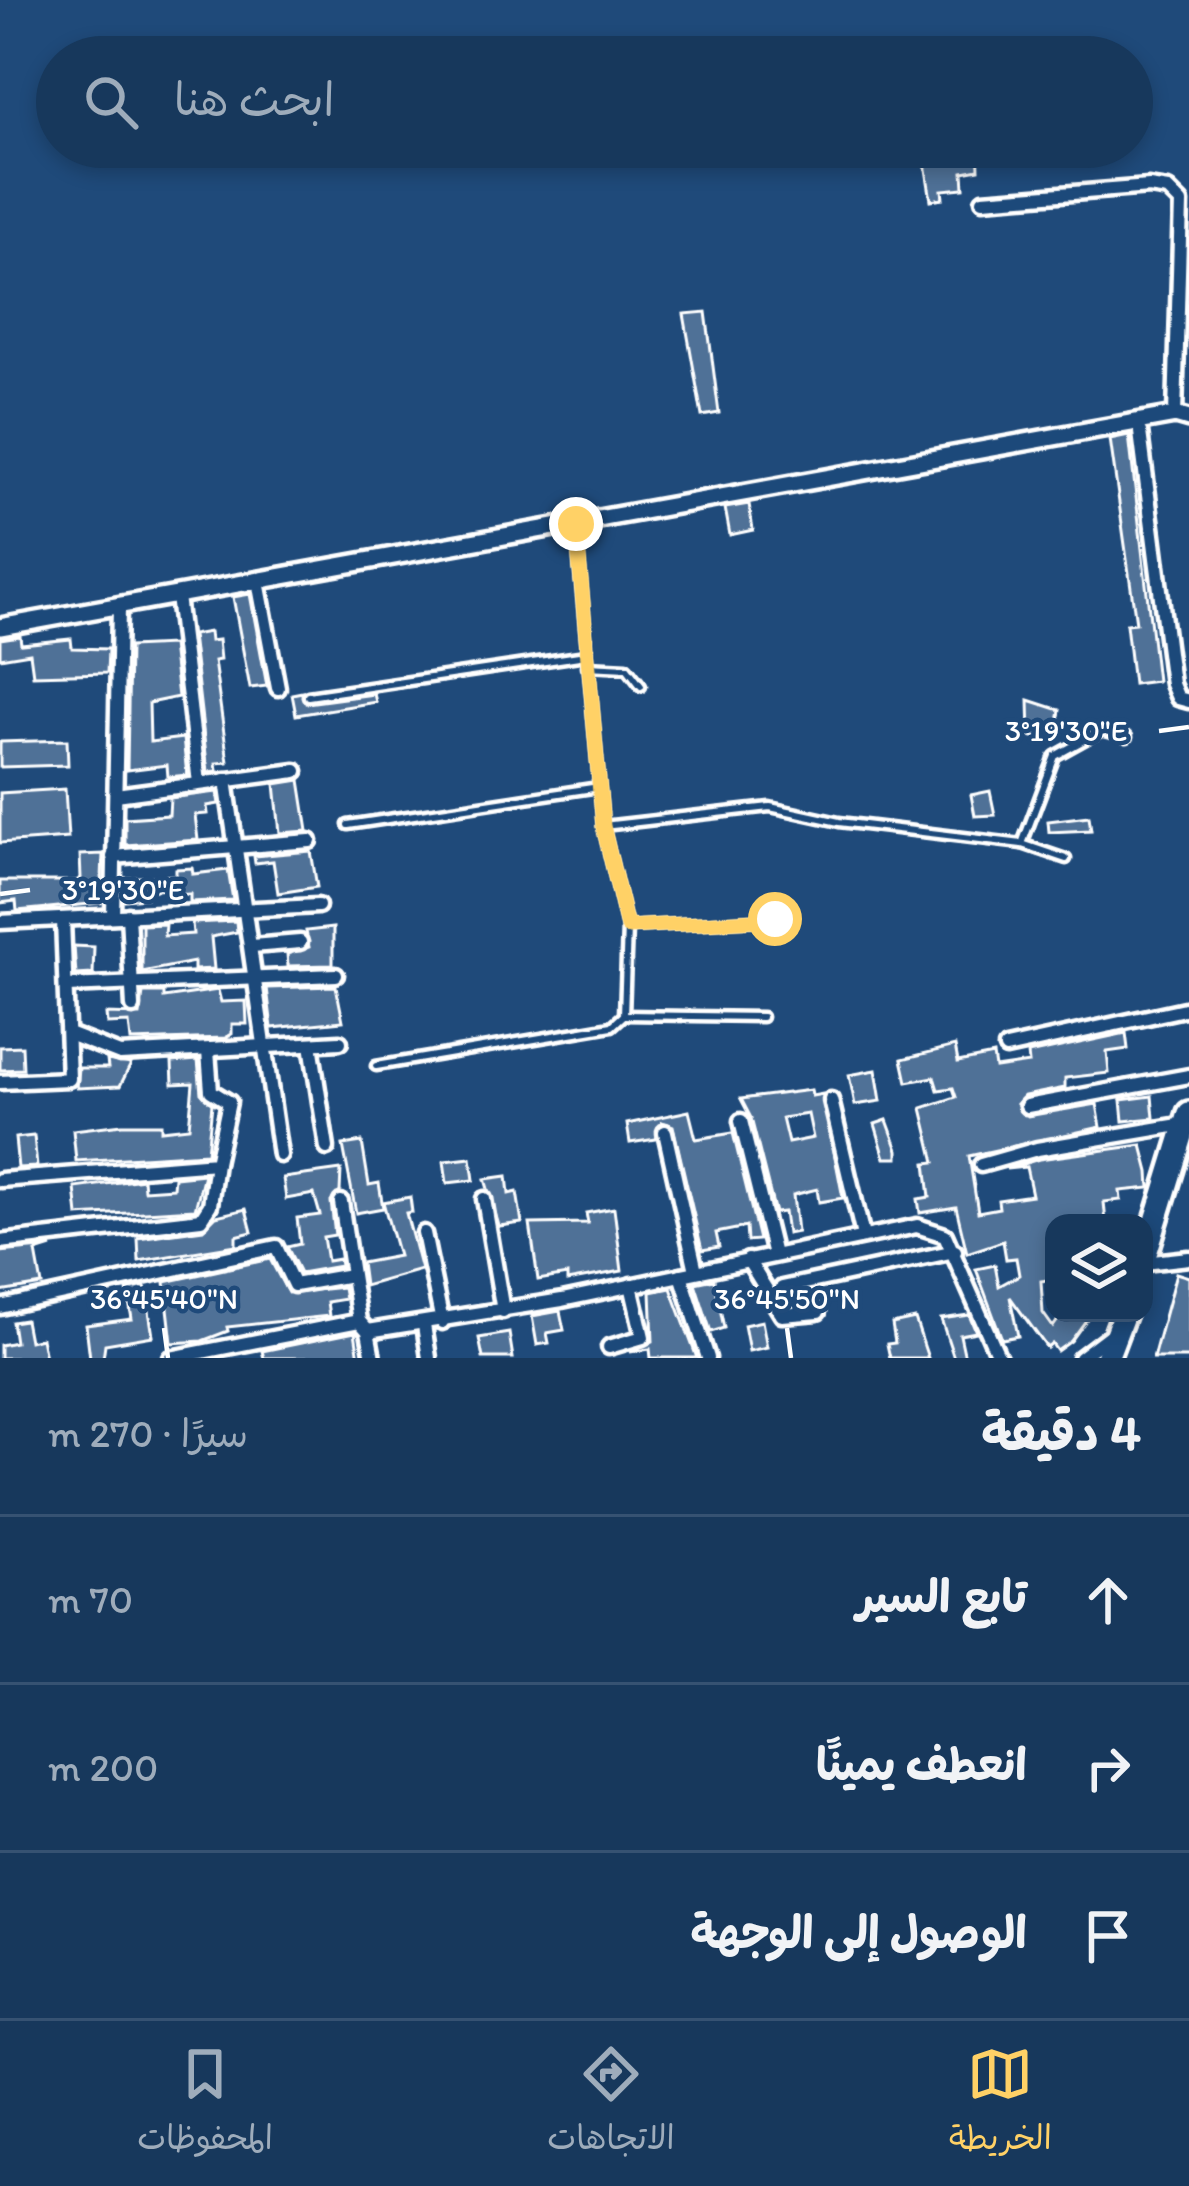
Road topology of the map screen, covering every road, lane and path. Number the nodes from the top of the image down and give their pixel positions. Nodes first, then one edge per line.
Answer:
1 (983, 200) dead end
2 (1182, 417) edge
3 (1140, 433) dead end
4 (576, 524) junction
5 (258, 581) junction
6 (177, 596) junction
7 (119, 607) junction
8 (0, 628) edge
9 (586, 655) junction
10 (587, 666) junction
11 (641, 686) dead end
12 (278, 688) dead end
13 (308, 696) dead end
14 (1189, 700) edge
15 (1126, 737) dead end
16 (296, 770) dead end
17 (226, 780) junction
18 (199, 783) junction
19 (599, 787) junction
20 (116, 795) junction
21 (348, 825) dead end
22 (603, 826) junction
23 (310, 841) dead end
24 (1022, 844) junction
25 (239, 848) junction
26 (113, 857) junction
27 (1066, 860) dead end
28 (317, 906) dead end
29 (248, 909) junction
30 (121, 916) junction
31 (775, 919) dead end
32 (63, 920) junction
33 (0, 922) edge
34 (627, 927) junction
35 (300, 942) dead end
36 (252, 946) junction
37 (336, 975) dead end
38 (256, 978) junction
39 (132, 983) junction
40 (67, 986) junction
41 (133, 1007) dead end
42 (1189, 1008) edge
43 (624, 1015) junction
44 (762, 1017) dead end
45 (70, 1035) junction
46 (340, 1042) dead end
47 (311, 1044) junction
48 (263, 1048) junction
49 (1006, 1048) dead end
50 (208, 1051) junction
51 (376, 1066) dead end
52 (1189, 1076) edge
53 (0, 1082) edge
54 (831, 1100) dead end
55 (1027, 1106) dead end
56 (1188, 1120) edge
57 (742, 1121) dead end
58 (665, 1132) dead end
59 (327, 1148) dead end
60 (1183, 1150) edge
61 (280, 1155) dead end
62 (216, 1163) junction
63 (981, 1166) dead end
64 (0, 1180) edge
65 (484, 1199) dead end
66 (340, 1202) dead end
67 (424, 1233) dead end
68 (863, 1236) junction
69 (1153, 1236) edge
70 (0, 1242) edge
71 (955, 1251) junction
72 (773, 1255) junction
73 (1189, 1258) edge
74 (748, 1260) junction
75 (1153, 1261) edge
76 (696, 1271) junction
77 (351, 1275) junction
78 (680, 1275) junction
79 (631, 1285) junction
80 (782, 1288) dead end
81 (0, 1307) edge
82 (503, 1311) junction
83 (818, 1312) dead end
84 (442, 1322) junction
85 (1122, 1322) edge
86 (1124, 1322) edge
87 (1125, 1322) edge
88 (424, 1325) junction
89 (363, 1326) junction
90 (609, 1347) dead end
91 (171, 1358) edge
92 (373, 1358) edge
93 (429, 1358) edge
94 (707, 1358) edge
95 (999, 1358) edge
96 (1080, 1358) edge
97 (1107, 1358) edge
98 (1122, 1358) edge

1 - 2 street
2 - 4 street
3 - 14 street
4 - 5 street
4 - 9 lane
5 - 6 street
5 - 12 street
6 - 7 street
6 - 18 street
7 - 8 street
7 - 20 street
9 - 10 lane
9 - 13 lane
10 - 11 lane
10 - 19 lane
15 - 24 lane
16 - 17 street
17 - 18 street
17 - 25 street
18 - 20 street
19 - 21 lane
19 - 22 lane
20 - 26 street
22 - 24 lane
22 - 34 lane
23 - 25 street
24 - 27 lane
25 - 26 street
25 - 29 street
26 - 30 street
28 - 29 street
29 - 30 street
29 - 36 street
30 - 32 street
30 - 39 street
31 - 34 lane
32 - 33 street
32 - 40 street
34 - 43 lane
35 - 36 street
36 - 38 street
37 - 38 street
38 - 39 street
38 - 48 street
39 - 40 street
39 - 41 street
40 - 45 street
42 - 49 street
43 - 44 lane
43 - 51 lane
45 - 50 street
45 - 53 street
46 - 47 street
47 - 48 street
47 - 59 street
48 - 50 street
48 - 61 street
50 - 62 street
52 - 55 street
54 - 68 street
56 - 60 main road
56 - 63 street
57 - 72 street
58 - 76 street
60 - 69 main road
62 - 64 street
62 - 70 street
65 - 82 street
66 - 77 street
67 - 84 street
68 - 71 street
68 - 72 street
71 - 80 street
71 - 95 street
72 - 74 street
73 - 75 street
74 - 76 street
74 - 83 street
76 - 78 street
77 - 81 street
77 - 89 street
78 - 79 street
78 - 94 street
79 - 82 street
79 - 90 street
82 - 84 street
84 - 88 street
85 - 96 street
86 - 97 main road
87 - 98 main road
88 - 89 street
88 - 93 street
89 - 91 street
89 - 92 street

